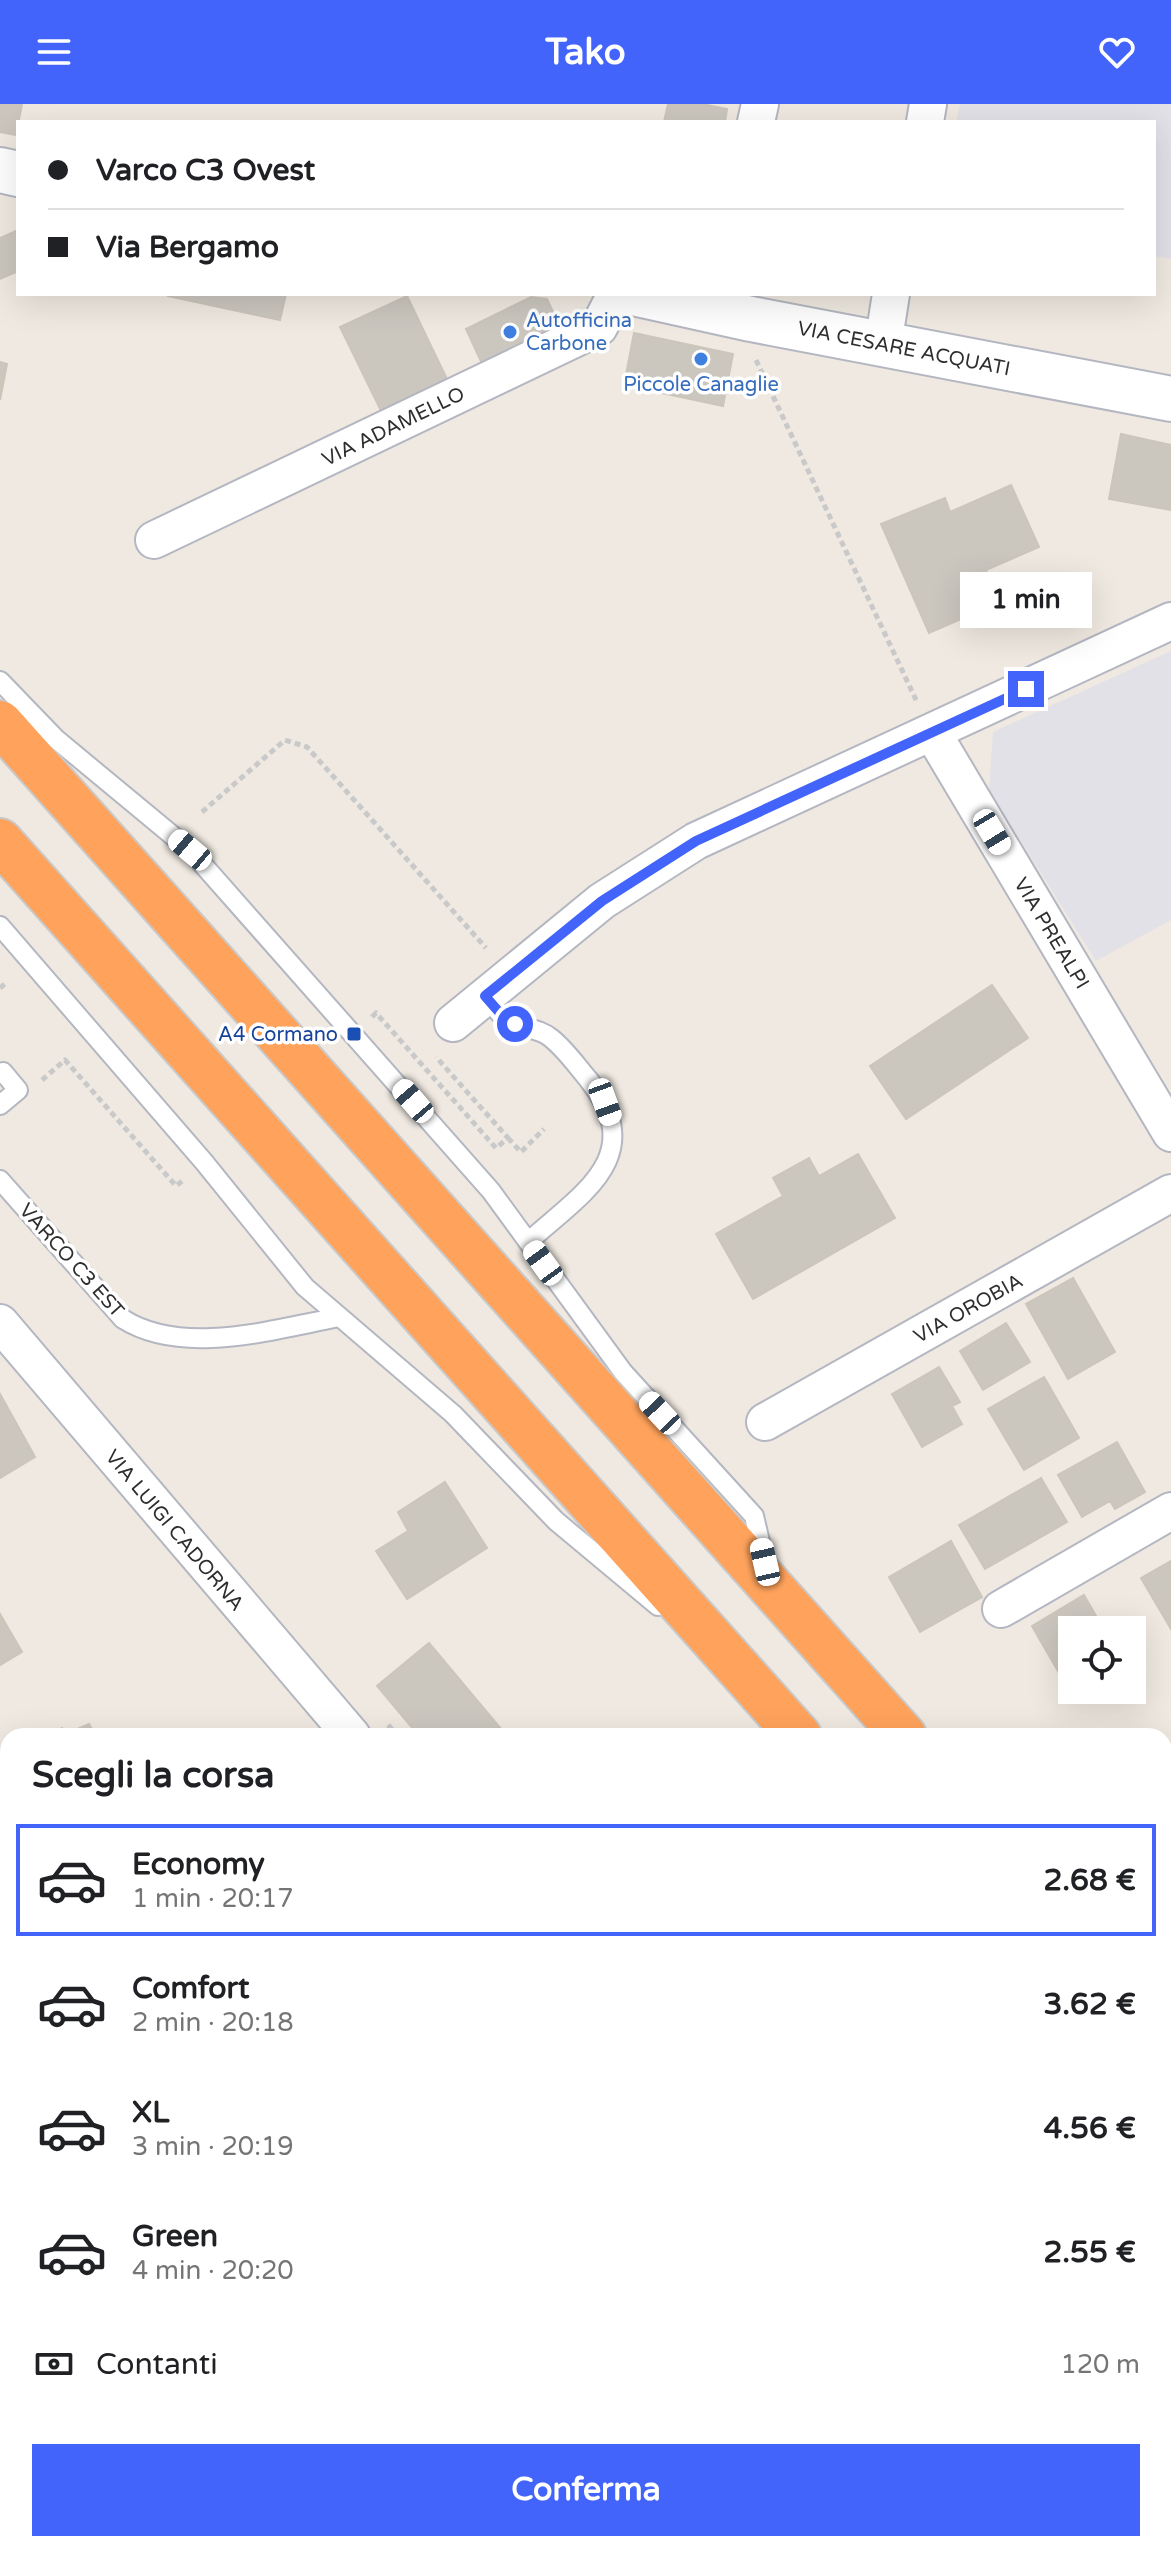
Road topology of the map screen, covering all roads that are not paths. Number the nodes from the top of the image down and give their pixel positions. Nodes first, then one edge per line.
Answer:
1 (615, 296) edge
2 (651, 296) edge
3 (891, 296) edge
4 (730, 308) edge
5 (883, 345) junction
6 (1171, 399) edge
7 (154, 540) dead end
8 (1171, 621) edge
9 (0, 681) edge
10 (0, 723) edge
11 (932, 732) junction
12 (0, 841) edge
13 (0, 926) edge
14 (485, 996) junction
15 (453, 1023) road end
16 (1, 1073) edge
17 (0, 1105) edge
18 (1171, 1133) edge
19 (0, 1180) edge
20 (1171, 1193) edge
21 (528, 1242) junction
22 (340, 1317) junction
23 (0, 1323) edge
24 (765, 1422) dead end
25 (1171, 1511) edge
26 (770, 1586) junction
27 (1001, 1609) dead end
28 (753, 1685) junction
29 (345, 1728) edge
30 (792, 1728) edge
31 (897, 1728) edge

1 - 7 street, VIA ADAMELLO
2 - 4 street, VIA CESARE ACQUATI
3 - 5 street
4 - 5 street, VIA CESARE ACQUATI
5 - 6 street, VIA CESARE ACQUATI
8 - 11 street
9 - 21 lane
10 - 26 highway
11 - 14 street
11 - 18 street, VIA PREALPI
12 - 28 highway
13 - 22 lane
14 - 15 street
14 - 21 lane
16 - 17 lane
19 - 22 lane, VARCO C3 EST
20 - 24 street, VIA OROBIA
21 - 26 lane
22 - 28 lane
23 - 29 street, VIA LUIGI CADORNA
25 - 27 street
26 - 31 highway
28 - 30 highway

